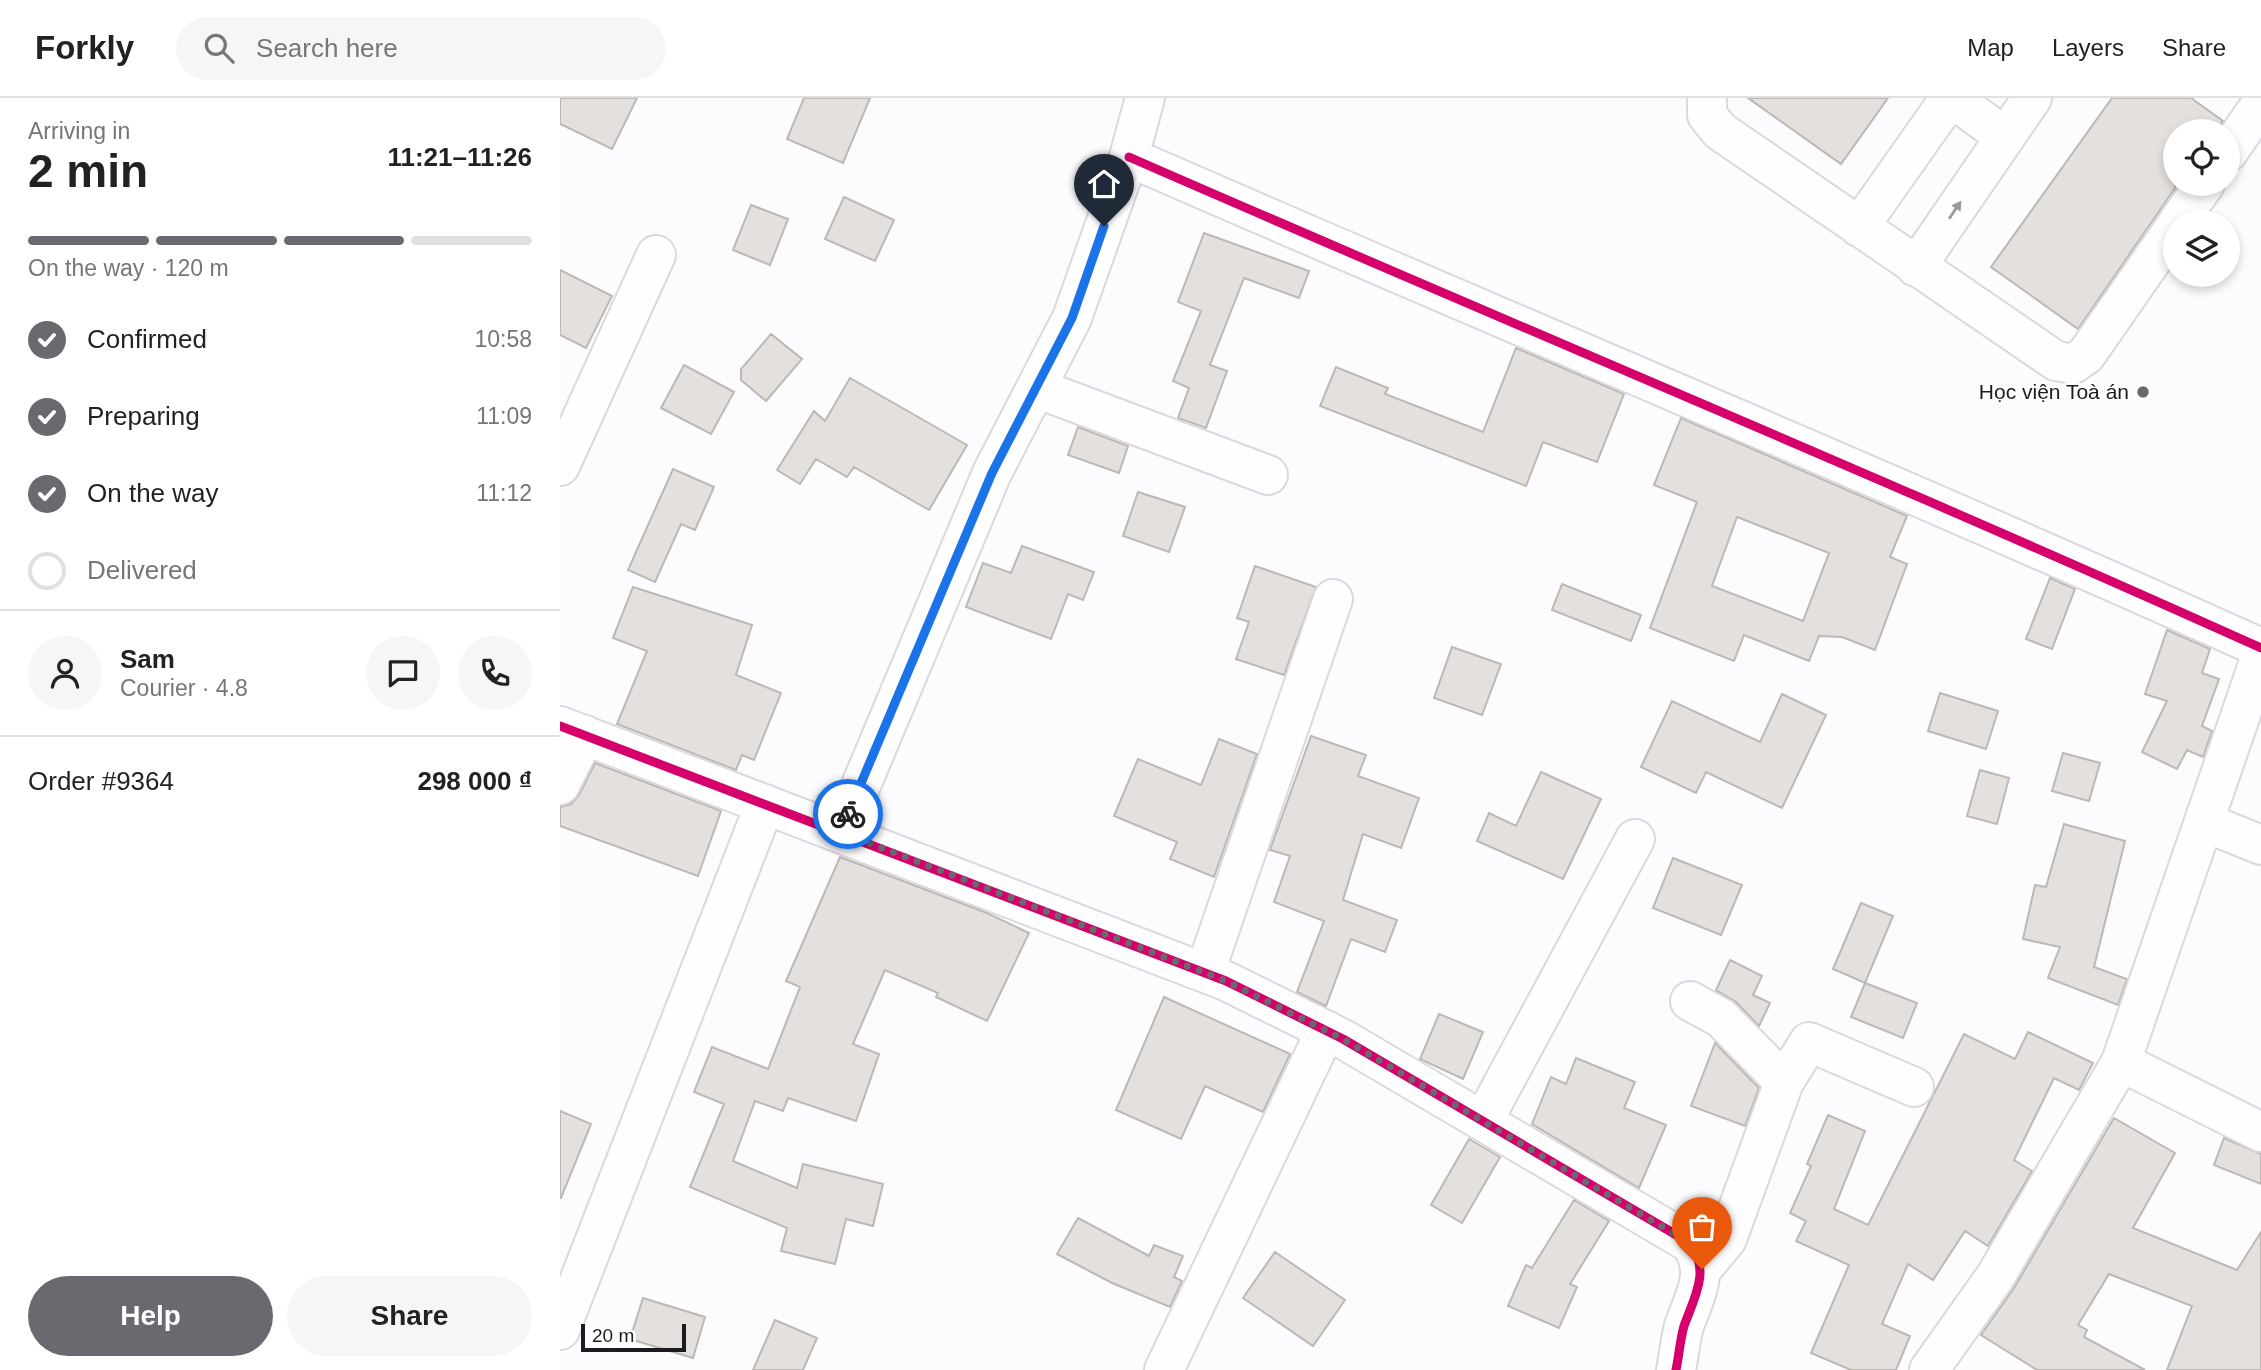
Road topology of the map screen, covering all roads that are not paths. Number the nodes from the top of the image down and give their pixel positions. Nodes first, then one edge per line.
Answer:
1 (1144, 98) edge
2 (1707, 98) edge
3 (1951, 98) edge
4 (2032, 98) edge
5 (2261, 104) edge
6 (2240, 135) edge
7 (2005, 137) junction
8 (1129, 157) junction
9 (1859, 227) junction
10 (2163, 244) edge
11 (656, 254) dead end
12 (1916, 267) junction
13 (1036, 388) junction
14 (560, 466) edge
15 (1268, 475) dead end
16 (1333, 599) dead end
17 (2261, 648) edge
18 (2261, 656) edge
19 (572, 731) edge
20 (560, 785) edge
21 (765, 804) junction
22 (2204, 822) junction
23 (841, 832) junction
24 (1636, 839) dead end
25 (2261, 845) edge
26 (1205, 972) junction
27 (1690, 1001) dead end
28 (1326, 1030) junction
29 (2121, 1062) junction
30 (1784, 1082) junction
31 (1914, 1087) dead end
32 (1483, 1121) junction
33 (2261, 1132) edge
34 (1702, 1269) junction
35 (560, 1330) edge
36 (1164, 1370) edge
37 (1676, 1370) edge
38 (1928, 1370) edge

1 - 8 street
2 - 9 street
3 - 7 street
3 - 9 street
4 - 7 street
5 - 6 street
12 -> 7 street
8 - 13 street
8 - 17 street
9 - 12 street
10 - 12 street
11 - 14 street
13 - 15 street
13 - 23 street
16 - 26 street
18 - 22 street
19 - 20 street
19 - 21 street
21 - 23 street
21 - 35 street
22 - 25 street
22 - 29 street
23 - 26 street
24 - 32 street
26 - 28 street
27 - 30 street
28 - 32 street
28 - 36 street
29 - 33 street
29 - 38 street
30 - 31 street
30 - 34 street
32 - 34 street
34 - 37 street

